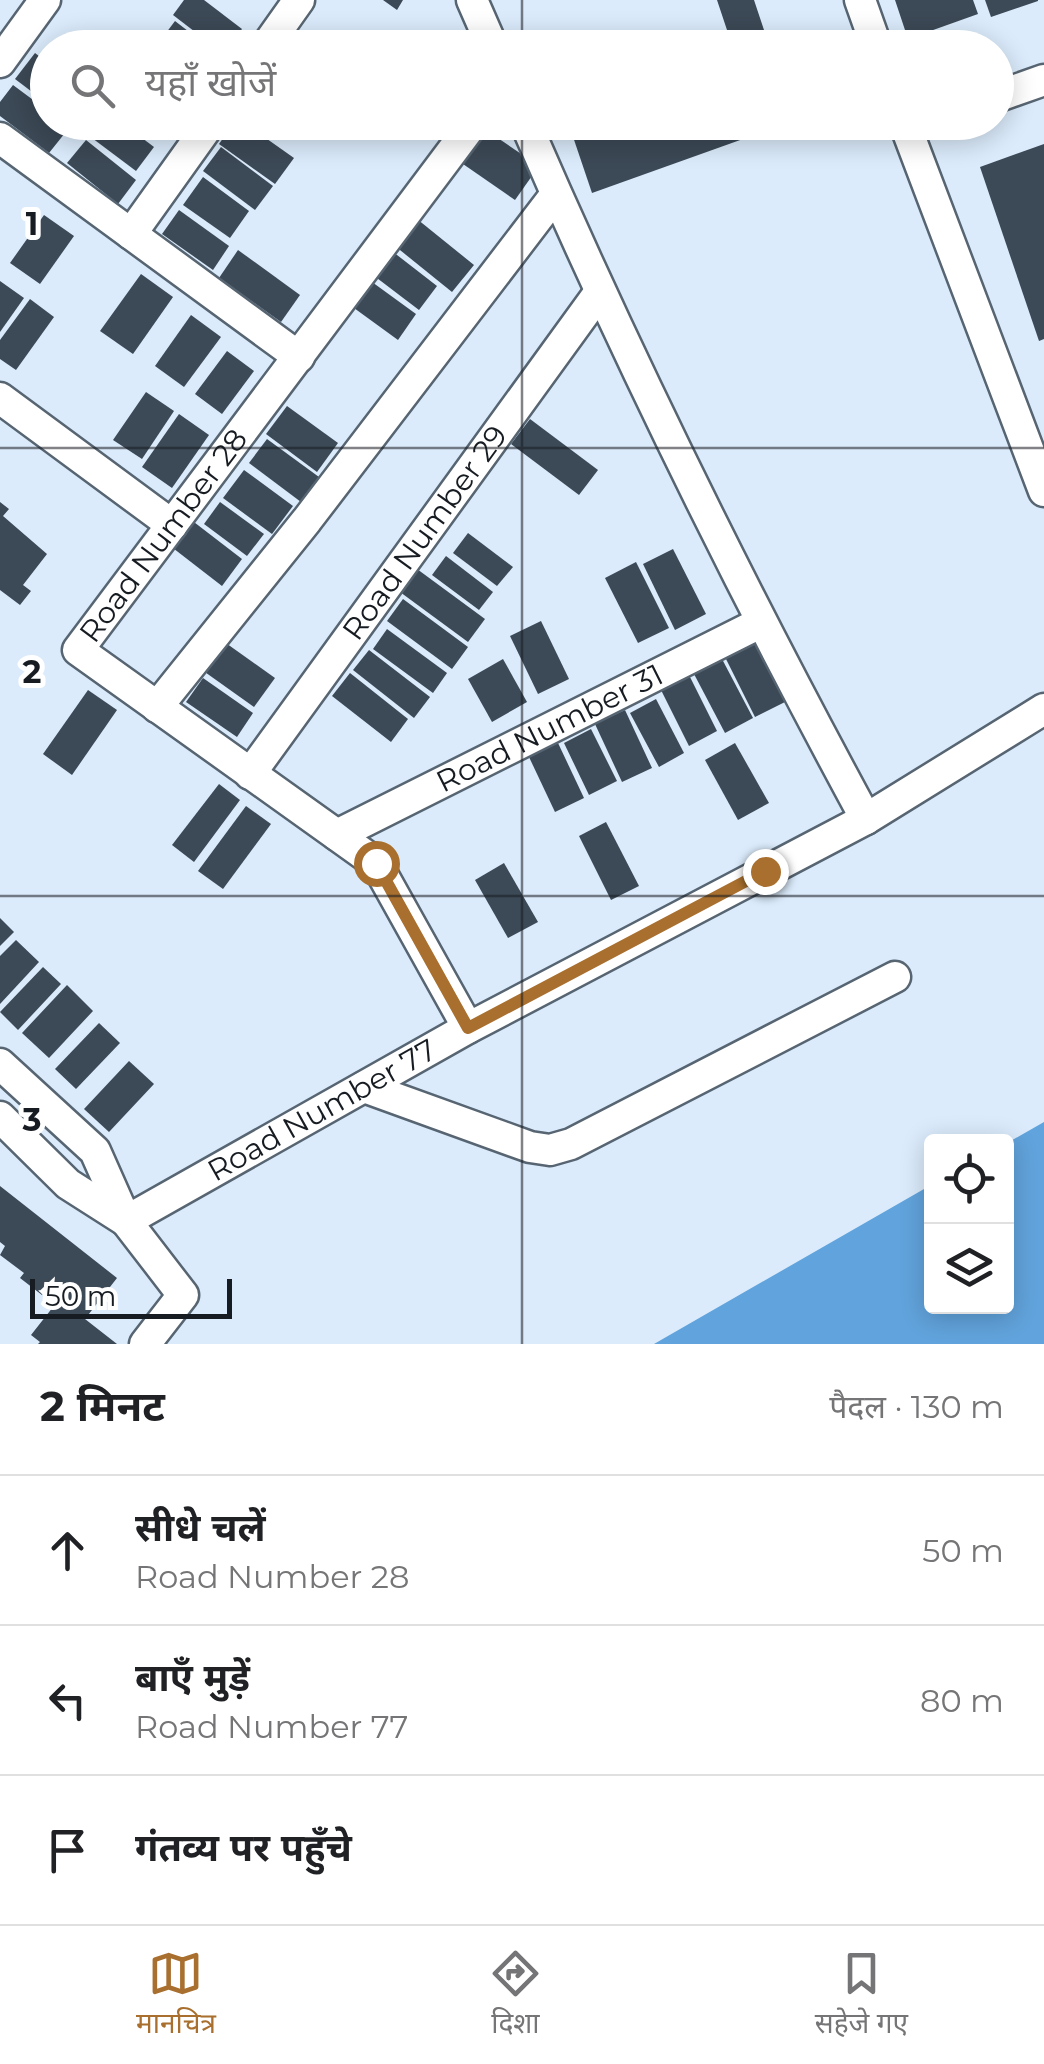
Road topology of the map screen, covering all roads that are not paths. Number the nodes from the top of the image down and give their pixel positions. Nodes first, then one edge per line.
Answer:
1 (46, 0) edge
2 (299, 0) edge
3 (472, 0) edge
4 (860, 0) edge
5 (278, 30) edge
6 (484, 30) edge
7 (871, 30) edge
8 (0, 62) edge
9 (1044, 80) edge
10 (1014, 91) edge
11 (0, 138) edge
12 (198, 140) edge
13 (460, 140) edge
14 (533, 140) edge
15 (916, 140) edge
16 (556, 194) junction
17 (131, 234) junction
18 (599, 294) junction
19 (298, 356) junction
20 (0, 398) edge
21 (1044, 491) edge
22 (172, 526) junction
23 (760, 623) junction
24 (156, 706) junction
25 (1044, 708) edge
26 (250, 774) junction
27 (866, 819) junction
28 (337, 835) junction
29 (895, 977) dead end
30 (468, 1028) junction
31 (0, 1064) edge
32 (364, 1086) junction
33 (0, 1116) edge
34 (126, 1221) junction
35 (144, 1344) edge

1 - 8 street
2 - 5 street
3 - 6 street
4 - 7 street
9 - 10 street
11 - 17 street
12 - 17 street
13 - 19 street, Road Number 28
14 - 16 street
15 - 21 street
16 - 18 street
16 - 24 street
17 - 19 street
18 - 23 street
18 - 26 street, Road Number 29
19 - 22 street, Road Number 28
20 - 22 street
22 - 24 street, Road Number 28
23 - 27 street
23 - 28 street, Road Number 31
24 - 26 street, Road Number 28
25 - 27 street, Road Number 77
26 - 28 street, Road Number 28
27 - 30 street, Road Number 77
28 - 30 street, Road Number 28
29 - 32 street
30 - 32 street, Road Number 77
31 - 34 street
32 - 34 street, Road Number 77
33 - 34 street
34 - 35 street

